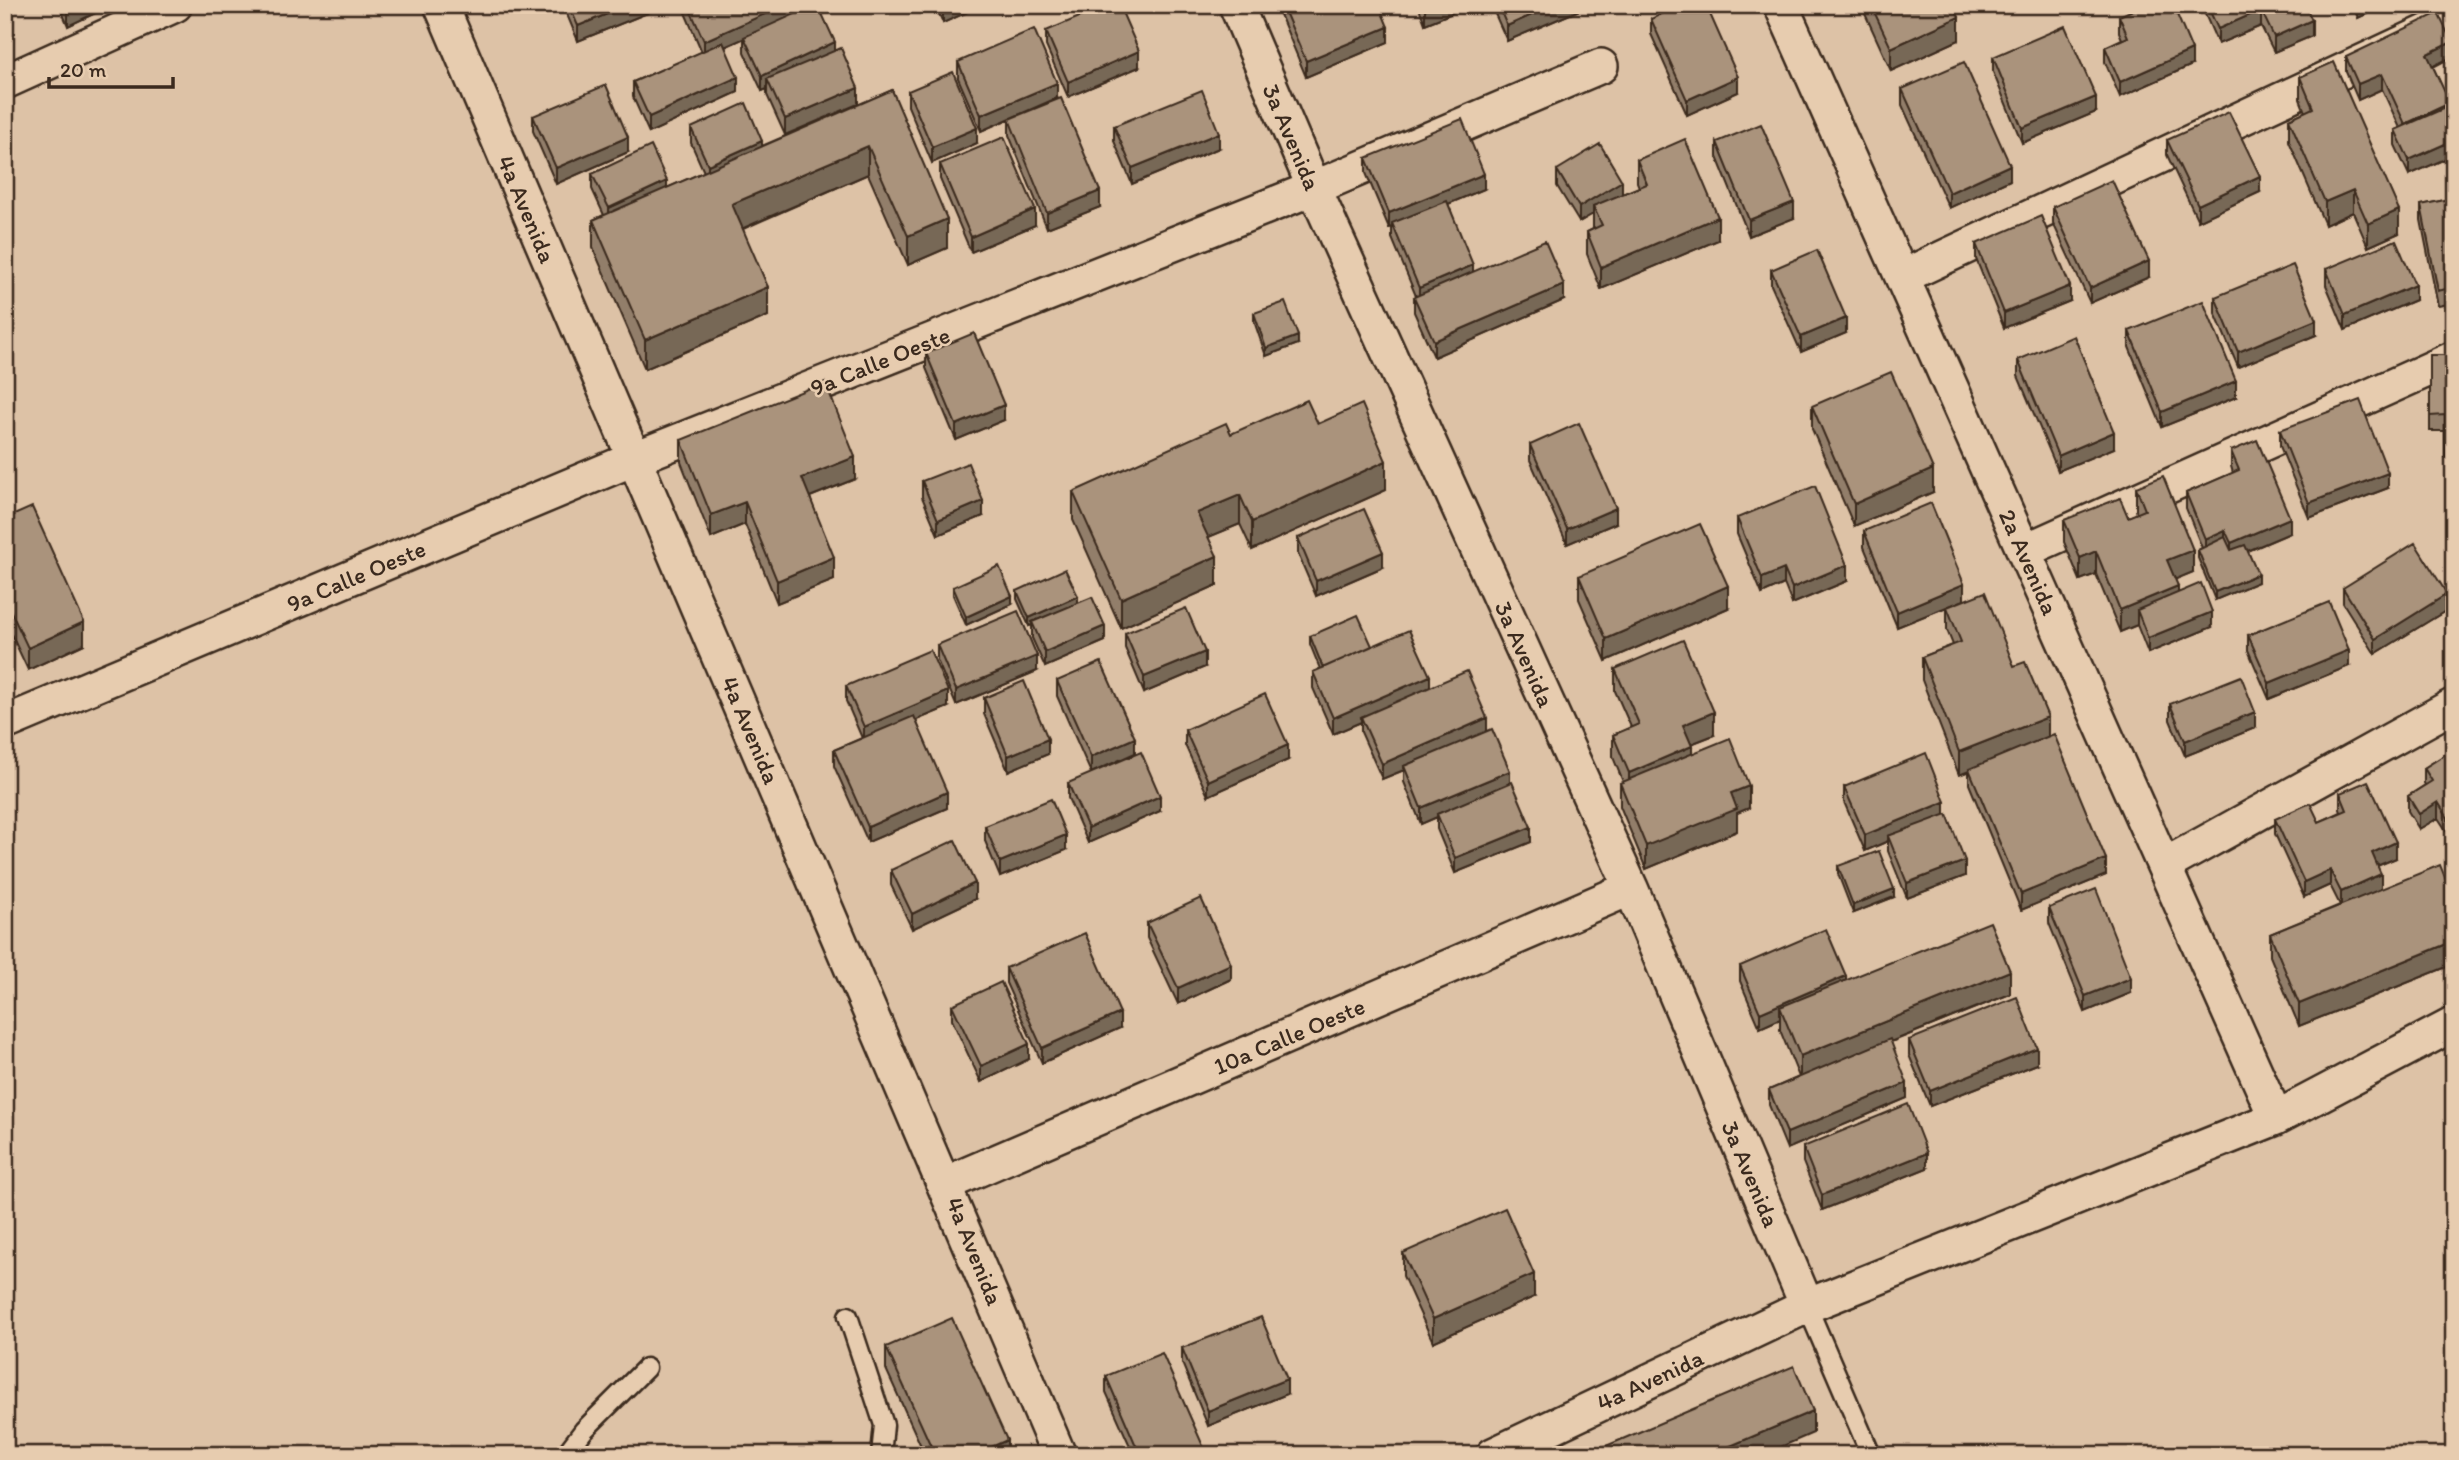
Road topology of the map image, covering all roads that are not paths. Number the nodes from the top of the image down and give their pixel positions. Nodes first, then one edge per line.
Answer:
1 (175, 5) edge
2 (441, 5) edge
3 (1236, 5) edge
4 (1781, 5) edge
5 (2454, 19) edge
6 (1601, 66) dead end
7 (5, 82) edge
8 (1314, 188) junction
9 (1904, 276) junction
10 (2454, 358) edge
11 (633, 459) junction
12 (2024, 551) junction
13 (2454, 705) edge
14 (5, 723) edge
15 (2165, 865) junction
16 (1631, 888) junction
17 (2454, 1024) edge
18 (2276, 1118) junction
19 (947, 1183) junction
20 (1807, 1306) junction
21 (848, 1316) dead end
22 (646, 1368) dead end
23 (565, 1455) edge
24 (881, 1455) edge
25 (1059, 1455) edge
26 (1493, 1455) edge
27 (1871, 1455) edge

1 - 7 street
2 - 11 street, 4a Avenida
3 - 8 street, 3a Avenida
4 - 9 street, 2a Avenida
5 - 9 street
6 - 8 street, 9a Calle Oeste
8 - 11 street, 9a Calle Oeste
8 - 16 street, 3a Avenida
9 - 12 street, 2a Avenida
10 - 12 street
11 - 14 street, 9a Calle Oeste
11 - 19 street, 4a Avenida
12 - 15 street, 2a Avenida
13 - 15 street
15 - 18 street, 2a Avenida
16 - 19 street, 10a Calle Oeste
16 - 20 street, 3a Avenida
17 - 18 street, 4a Avenida
18 - 20 street, 4a Avenida
19 - 25 street, 4a Avenida
20 - 26 street, 4a Avenida
20 - 27 lane
21 - 24 lane
22 - 23 lane

